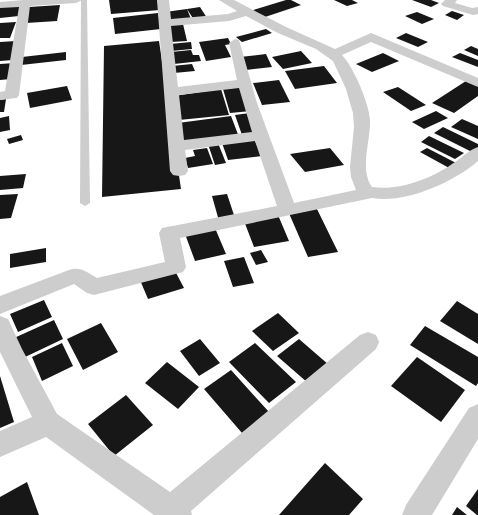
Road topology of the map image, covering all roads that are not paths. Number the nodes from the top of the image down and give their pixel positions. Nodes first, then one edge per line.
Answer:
1 (76, 0) edge
2 (84, 0) edge
3 (163, 0) edge
4 (225, 0) edge
5 (451, 0) edge
6 (25, 3) junction
7 (0, 5) edge
8 (478, 10) edge
9 (246, 12) junction
10 (165, 23) junction
11 (235, 43) dead end
12 (334, 54) junction
13 (245, 83) junction
14 (478, 83) edge
15 (172, 92) junction
16 (0, 96) edge
17 (262, 136) junction
18 (177, 146) junction
19 (478, 152) edge
20 (179, 171) dead end
21 (370, 193) junction
22 (85, 203) dead end
23 (288, 210) junction
24 (0, 305) edge
25 (0, 325) edge
26 (368, 342) dead end
27 (6, 355) edge
28 (478, 416) edge
29 (48, 423) junction
30 (0, 444) edge
31 (174, 512) edge
32 (416, 515) edge

1 - 6 street
2 - 22 lane
3 - 10 street
4 - 9 street
5 - 8 street
6 - 7 street
6 - 16 street
9 - 10 street
9 - 12 street
10 - 15 street
11 - 13 street
12 - 14 street
12 - 21 street
13 - 15 street
13 - 17 street
15 - 18 street
17 - 18 street
17 - 23 street
18 - 20 street
19 - 21 street
21 - 23 street
23 - 24 street
25 - 27 street
26 - 31 street
27 - 29 street
28 - 32 street
29 - 30 street
29 - 31 street

